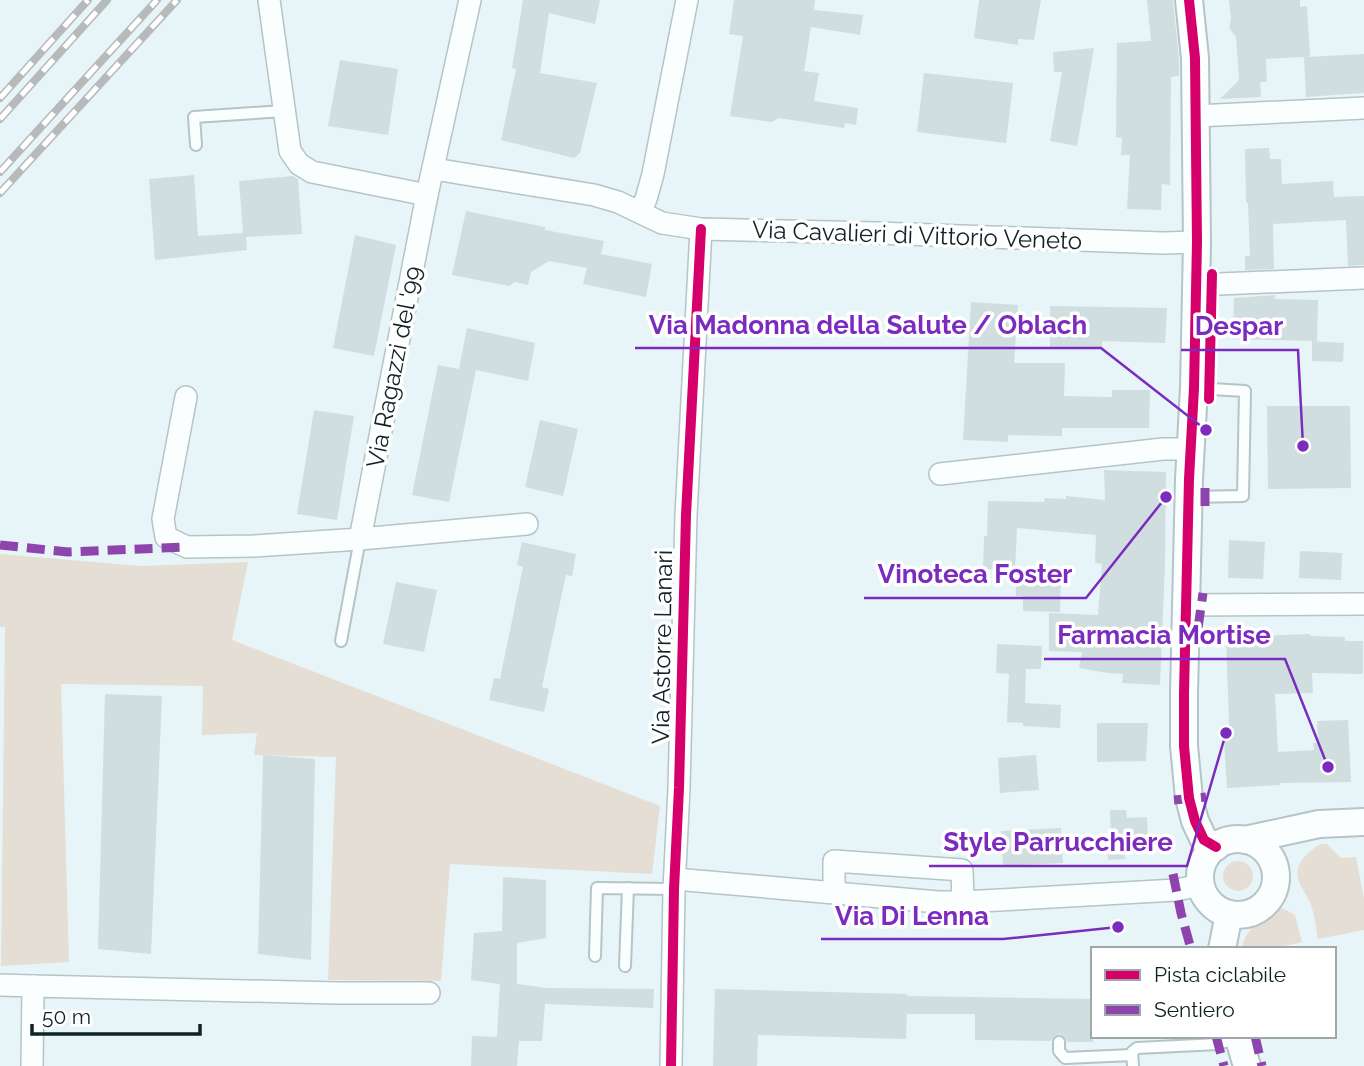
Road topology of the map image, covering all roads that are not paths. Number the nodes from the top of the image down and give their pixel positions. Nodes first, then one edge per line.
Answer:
1 (269, 0) edge
2 (470, 0) edge
3 (687, 0) edge
4 (1189, 0) edge
5 (1364, 108) edge
6 (284, 111) junction
7 (1196, 116) junction
8 (195, 145) dead end
9 (434, 169) junction
10 (427, 195) junction
11 (640, 212) junction
12 (701, 229) junction
13 (1197, 242) junction
14 (1364, 278) edge
15 (1196, 285) junction
16 (1194, 388) junction
17 (186, 397) dead end
18 (1191, 449) junction
19 (940, 474) dead end
20 (1189, 497) junction
21 (527, 524) dead end
22 (360, 539) junction
23 (1364, 604) edge
24 (1186, 605) junction
25 (341, 641) dead end
26 (1364, 822) edge
27 (1303, 827) junction
28 (1245, 840) junction
29 (1216, 846) junction
30 (1272, 860) junction
31 (674, 884) junction
32 (1201, 886) junction
33 (628, 888) junction
34 (834, 892) junction
35 (962, 902) junction
36 (1229, 914) junction
37 (1222, 947) edge
38 (595, 956) dead end
39 (625, 966) dead end
40 (0, 985) edge
41 (33, 986) junction
42 (429, 993) dead end
43 (1059, 1042) dead end
44 (1239, 1053) edge
45 (1132, 1061) edge
46 (32, 1066) edge
47 (671, 1066) edge

1 - 6 street
2 - 9 street, Via Ragazzi del '99
3 - 11 street
4 - 7 street
5 - 7 street
6 - 8 lane
6 - 10 street
7 - 13 street
9 - 10 street, Via Ragazzi del '99
9 - 11 street, Via Cavalieri di Vittorio Veneto
10 - 22 street, Via Ragazzi del '99
11 - 12 street, Via Cavalieri di Vittorio Veneto
12 - 13 street, Via Cavalieri di Vittorio Veneto
12 - 31 street, Via Astorre Lanari
13 - 15 street
14 - 15 street
15 - 16 street
16 - 18 street
16 - 20 lane
17 - 22 street
18 - 19 street
18 - 20 street
20 - 24 street
21 - 22 street
22 - 25 lane, Via Ragazzi del '99
23 - 24 street
24 - 29 street
26 - 27 street
27 - 28 street
27 - 30 street
28 - 29 street
28 - 30 street
29 - 32 street
30 - 36 street
31 - 33 lane
31 - 34 street
31 - 47 street, Via Astorre Lanari
32 - 35 street
32 - 36 street
33 - 38 lane
33 - 39 lane
34 - 35 street
34 - 35 street
36 - 37 street
40 - 41 street
41 - 42 street
41 - 46 street
43 - 45 lane
44 - 45 lane

